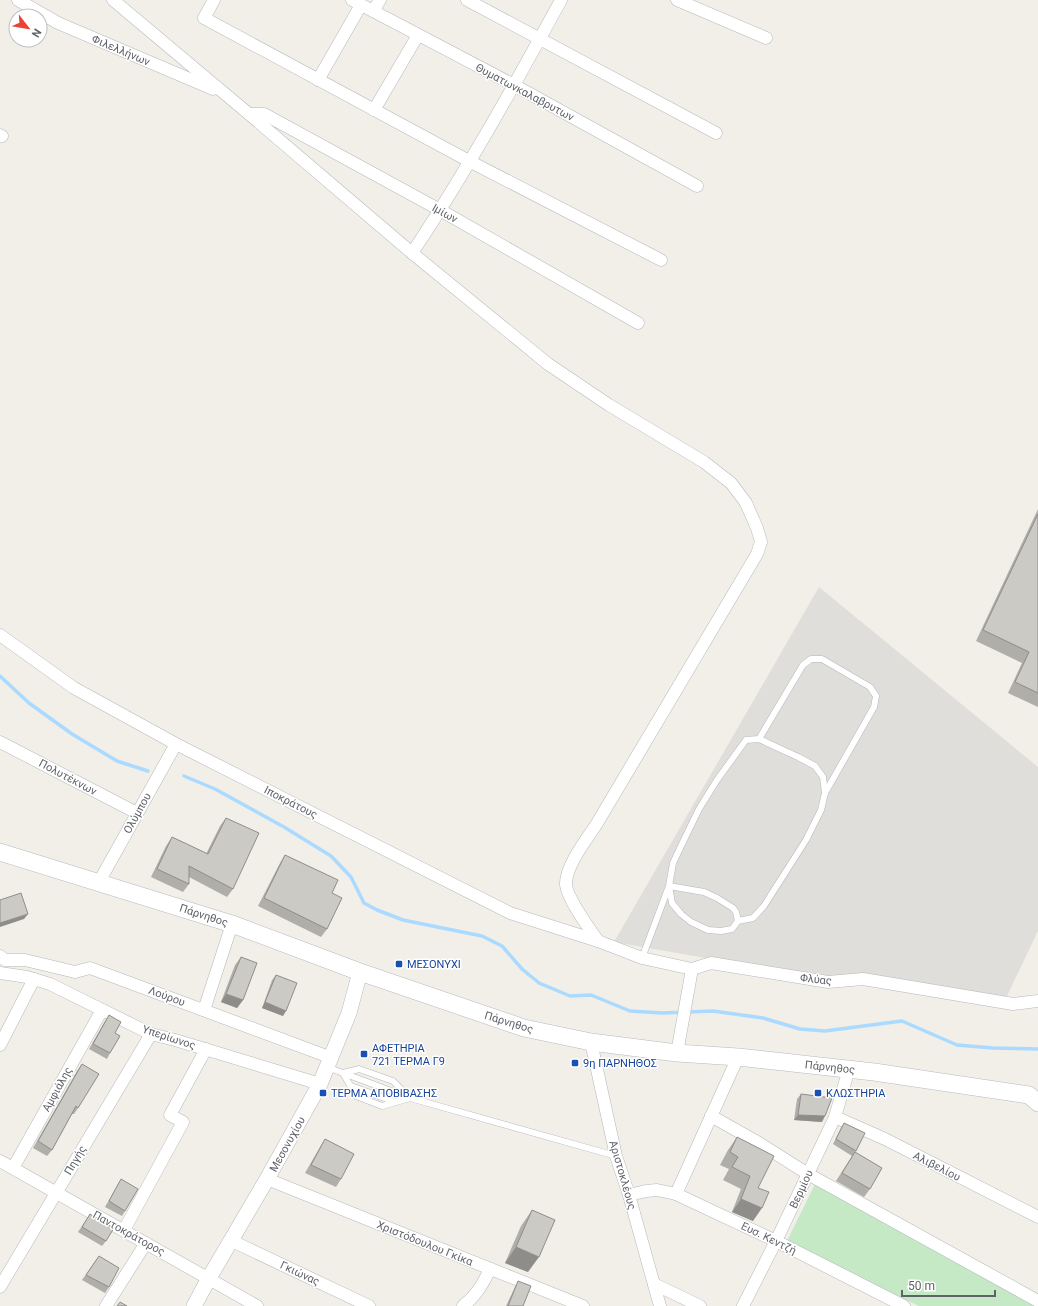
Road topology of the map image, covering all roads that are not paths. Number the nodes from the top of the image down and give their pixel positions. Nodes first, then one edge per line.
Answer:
1 (18, 0) edge
2 (113, 0) edge
3 (214, 0) edge
4 (380, 0) edge
5 (467, 0) edge
6 (561, 0) edge
7 (677, 0) edge
8 (356, 2) edge
9 (373, 12) junction
10 (418, 35) junction
11 (766, 38) dead end
12 (539, 40) junction
13 (318, 80) junction
14 (514, 85) junction
15 (226, 94) junction
16 (374, 110) junction
17 (249, 114) junction
18 (716, 133) dead end
19 (469, 161) junction
20 (697, 186) dead end
21 (440, 210) junction
22 (412, 253) junction
23 (661, 260) dead end
24 (638, 323) dead end
25 (0, 635) edge
26 (759, 739) junction
27 (0, 742) edge
28 (176, 744) junction
29 (825, 793) junction
30 (137, 813) junction
31 (0, 852) edge
32 (99, 882) junction
33 (668, 886) junction
34 (738, 921) junction
35 (232, 924) junction
36 (598, 941) junction
37 (0, 956) edge
38 (642, 958) junction
39 (692, 969) junction
40 (360, 972) junction
41 (0, 973) edge
42 (34, 979) junction
43 (1038, 1000) edge
44 (102, 1010) junction
45 (204, 1010) junction
46 (151, 1034) junction
47 (591, 1042) junction
48 (0, 1045) edge
49 (679, 1045) junction
50 (206, 1049) junction
51 (738, 1056) junction
52 (329, 1062) junction
53 (849, 1069) junction
54 (343, 1073) junction
55 (320, 1084) junction
56 (410, 1098) junction
57 (1035, 1098) edge
58 (711, 1116) junction
59 (835, 1117) junction
60 (616, 1156) junction
61 (0, 1160) edge
62 (13, 1168) junction
63 (808, 1174) junction
64 (267, 1179) junction
65 (56, 1193) junction
66 (676, 1194) junction
67 (629, 1195) junction
68 (1038, 1217) edge
69 (124, 1230) junction
70 (232, 1241) junction
71 (776, 1241) junction
72 (146, 1243) junction
73 (490, 1270) junction
74 (208, 1278) junction
75 (654, 1284) junction
76 (0, 1287) edge
77 (1038, 1301) edge
78 (106, 1306) edge
79 (194, 1306) edge
80 (257, 1306) edge
81 (369, 1306) edge
82 (463, 1306) edge
83 (583, 1306) edge
84 (660, 1306) edge
85 (700, 1306) edge
86 (743, 1306) edge
87 (904, 1306) edge

1 - 15 street, Φιλελλήνων
2 - 15 street
3 - 13 street
4 - 9 street
5 - 12 street
6 - 12 street
7 - 11 street
8 - 9 street, Θυματωνκαλαβρυτων
8 - 13 street
9 - 10 street, Θυματωνκαλαβρυτων
10 - 14 street, Θυματωνκαλαβρυτων
10 - 16 street
12 - 14 street
12 - 18 street
13 - 16 street
14 - 19 street
14 - 20 street, Θυματωνκαλαβρυτων
15 - 17 street
16 - 19 street
17 - 21 street, Ιμίων
17 - 22 street
19 - 21 street
19 - 23 street
21 - 22 street
21 - 24 street, Ιμίων
22 - 36 street
25 - 28 street, Ιποκράτους
26 - 29 lane
26 - 29 lane
26 - 33 lane
27 - 30 street, Πολυτέκνων
28 - 30 street, Ολύμπου
28 - 36 street, Ιποκράτους
29 - 34 lane
30 - 32 street, Ολύμπου
31 - 32 main road, Πάρνηθος
32 - 35 main road, Πάρνηθος
33 - 34 lane
33 - 34 lane
33 - 38 lane
35 - 40 main road, Πάρνηθος
35 - 45 street
36 - 38 street, Φλύας
37 - 45 street, Λούρου
38 - 39 street, Φλύας
39 - 43 street, Φλύας
39 - 49 street
40 - 47 main road, Πάρνηθος
40 - 52 street, Μεσονυχίου
41 - 42 street, Υπερίωνος
42 - 44 street, Υπερίωνος
42 - 48 street
44 - 46 street, Υπερίωνος
44 - 62 street, Αμφιάλης
45 - 52 street, Λούρου
46 - 50 street, Υπερίωνος
46 - 65 street, Πηγής
47 - 49 main road, Πάρνηθος
47 - 60 street, Αριστοκλέους
49 - 51 main road, Πάρνηθος
50 - 55 street, Υπερίωνος
50 - 69 street
51 - 53 main road, Πάρνηθος
51 - 58 street
52 - 54 lane
52 - 55 street, Μεσονυχίου
53 - 57 main road, Πάρνηθος
53 - 59 street, Βερμίου
54 - 56 lane
54 - 56 lane
54 - 56 lane
55 - 64 street, Μεσονυχίου
56 - 60 lane
58 - 63 street
58 - 66 street
59 - 63 street, Βερμίου
59 - 68 street, Αλιβελίου
60 - 67 street, Αριστοκλέους
61 - 62 street, Παντοκράτορος
62 - 65 street, Παντοκράτορος
63 - 71 street, Βερμίου
63 - 77 street
64 - 70 street, Μεσονυχίου
64 - 73 street, Χριστόδουλου Γκίκα
65 - 69 street, Παντοκράτορος
65 - 76 street, Πηγής
66 - 67 street, Ευσ. Κεντζή
66 - 71 street, Ευσ. Κεντζή
67 - 75 street, Αριστοκλέους
69 - 72 street, Παντοκράτορος
70 - 74 street, Μεσονυχίου
70 - 81 street, Γκιώνας
71 - 86 street, Βερμίου
71 - 87 street, Ευσ. Κεντζή
72 - 74 street, Παντοκράτορος
72 - 78 street
73 - 82 street
73 - 83 street, Χριστόδουλου Γκίκα
74 - 79 street, Μεσονυχίου
74 - 80 street, Παντοκράτορος
75 - 84 street, Αριστοκλέους
75 - 85 street

